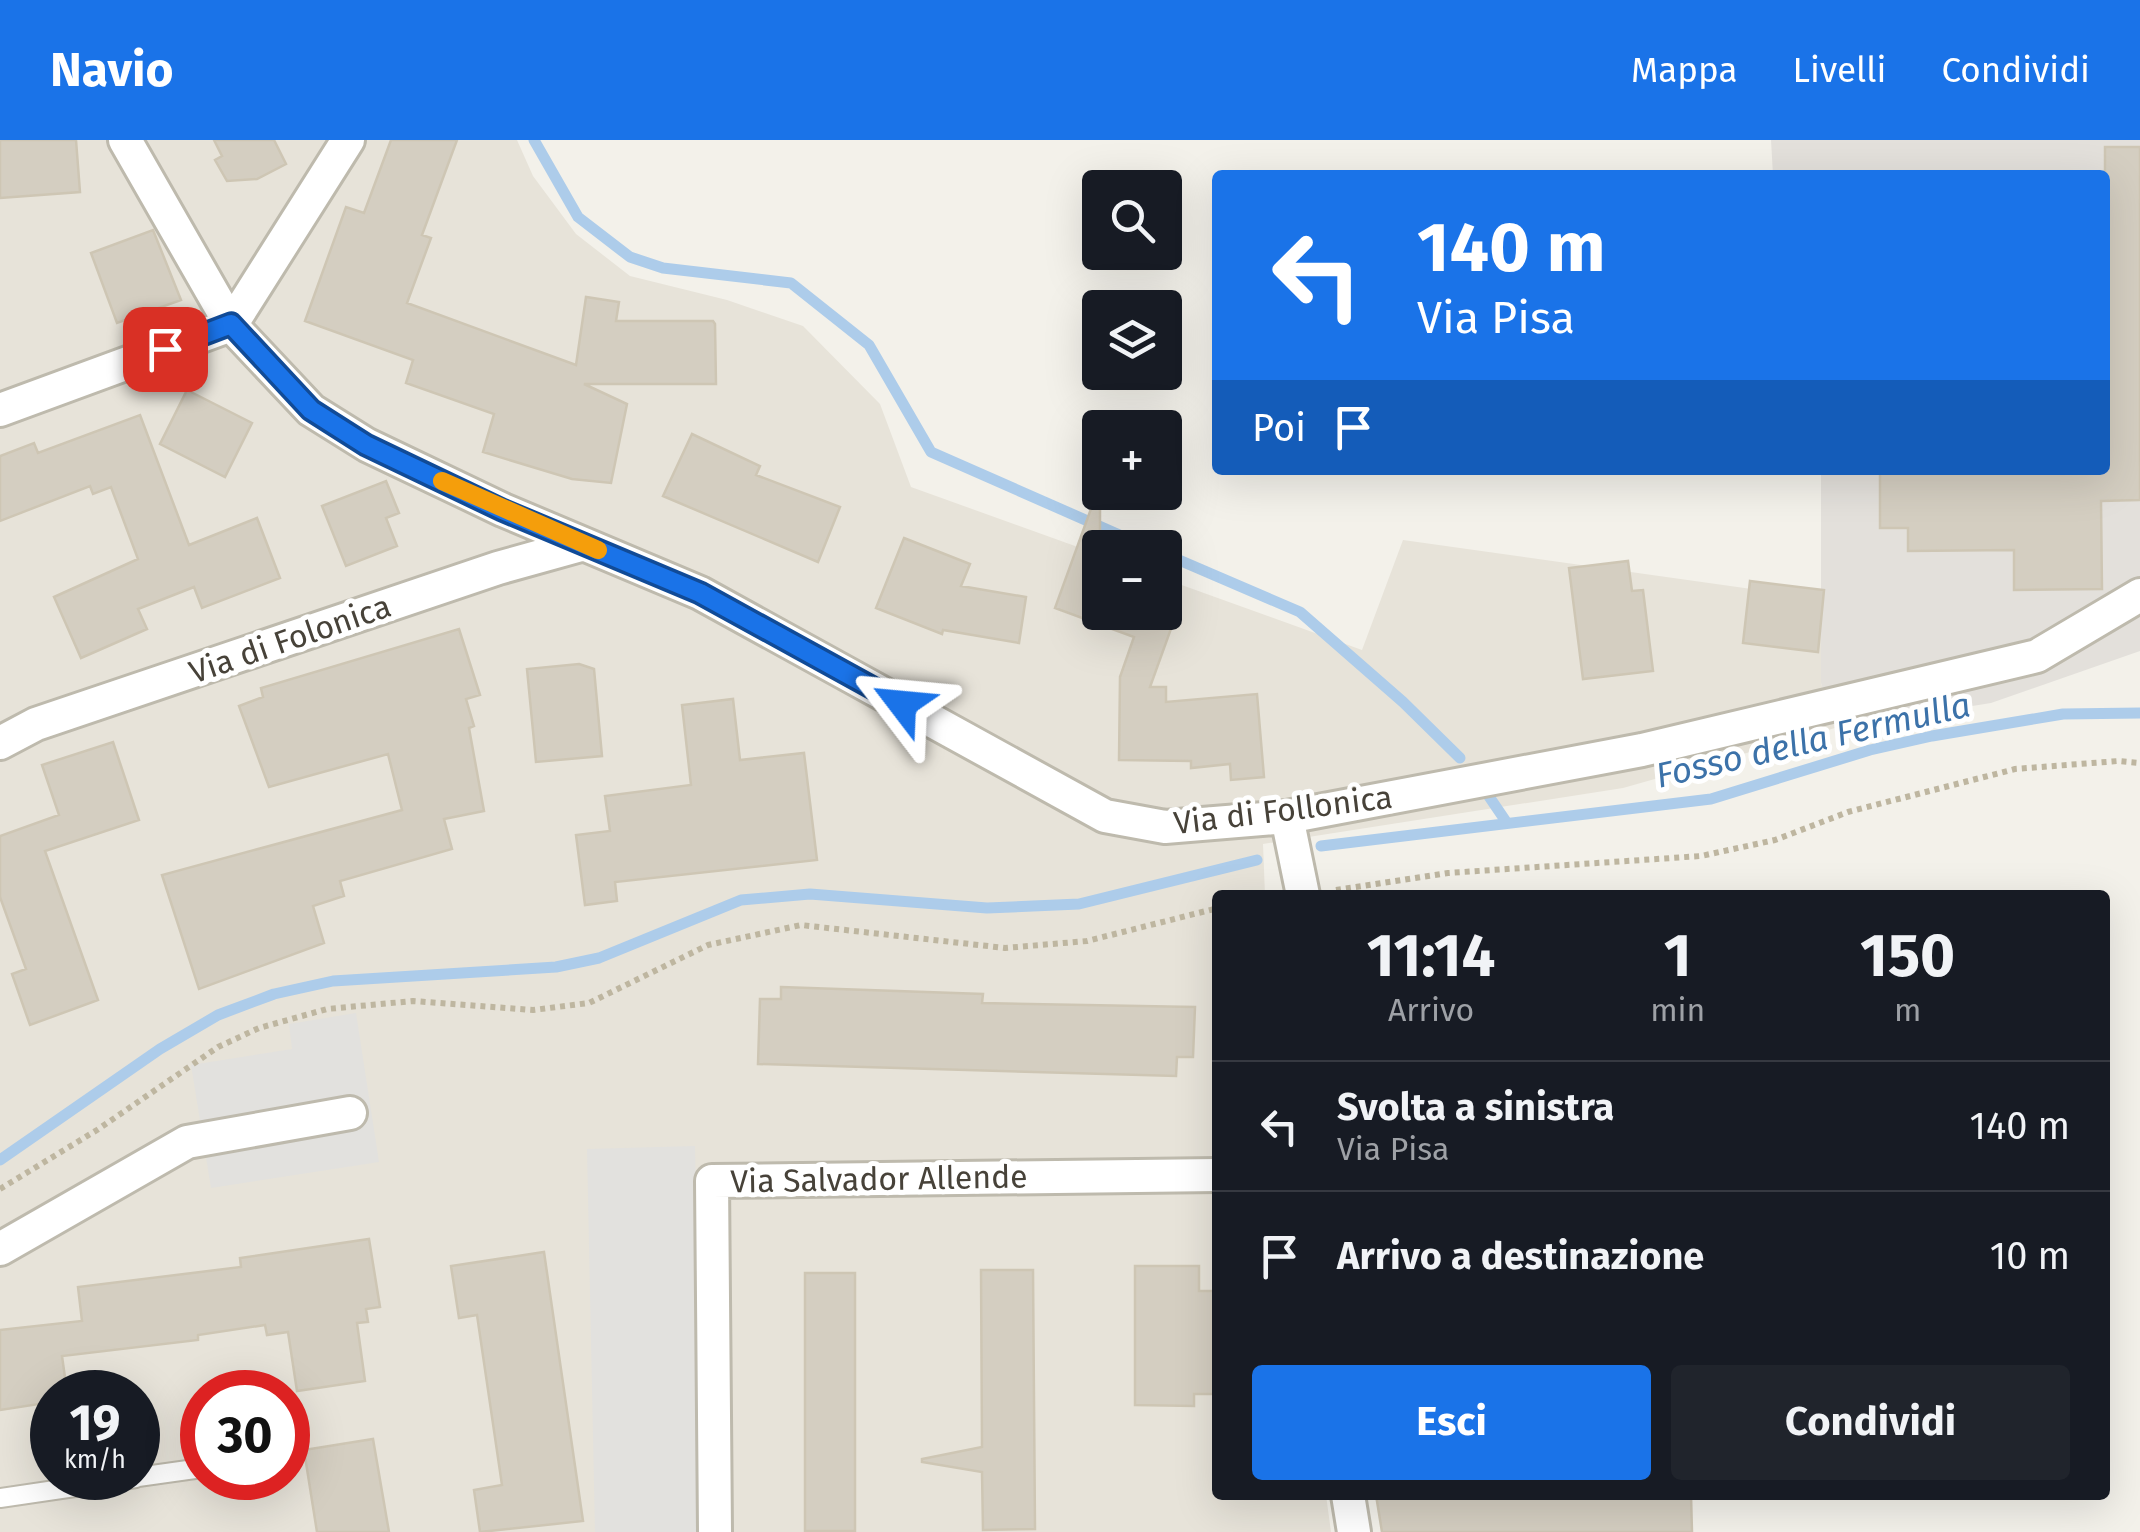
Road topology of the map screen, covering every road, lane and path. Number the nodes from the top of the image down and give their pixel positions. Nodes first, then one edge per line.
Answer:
1 (124, 140) edge
2 (348, 140) edge
3 (231, 324) junction
4 (0, 410) edge
5 (584, 544) junction
6 (2140, 595) edge
7 (0, 743) edge
8 (2140, 763) edge
9 (1288, 817) junction
10 (1313, 890) edge
11 (1341, 890) edge
12 (1212, 910) edge
13 (350, 1112) dead end
14 (1212, 1175) edge
15 (0, 1189) edge
16 (0, 1249) edge
17 (30, 1493) edge
18 (0, 1498) edge
19 (1349, 1500) edge
20 (715, 1532) edge
21 (1354, 1532) edge

1 - 3 street, Via di Follonica
2 - 3 street
3 - 4 street
3 - 5 street, Via di Follonica
5 - 7 street, Via di Folonica
5 - 9 street, Via di Follonica
6 - 9 street, Via di Follonica
8 - 11 path
9 - 10 street
12 - 15 path
13 - 16 street
14 - 20 street, Via Salvador Allende
17 - 18 lane
19 - 21 street

